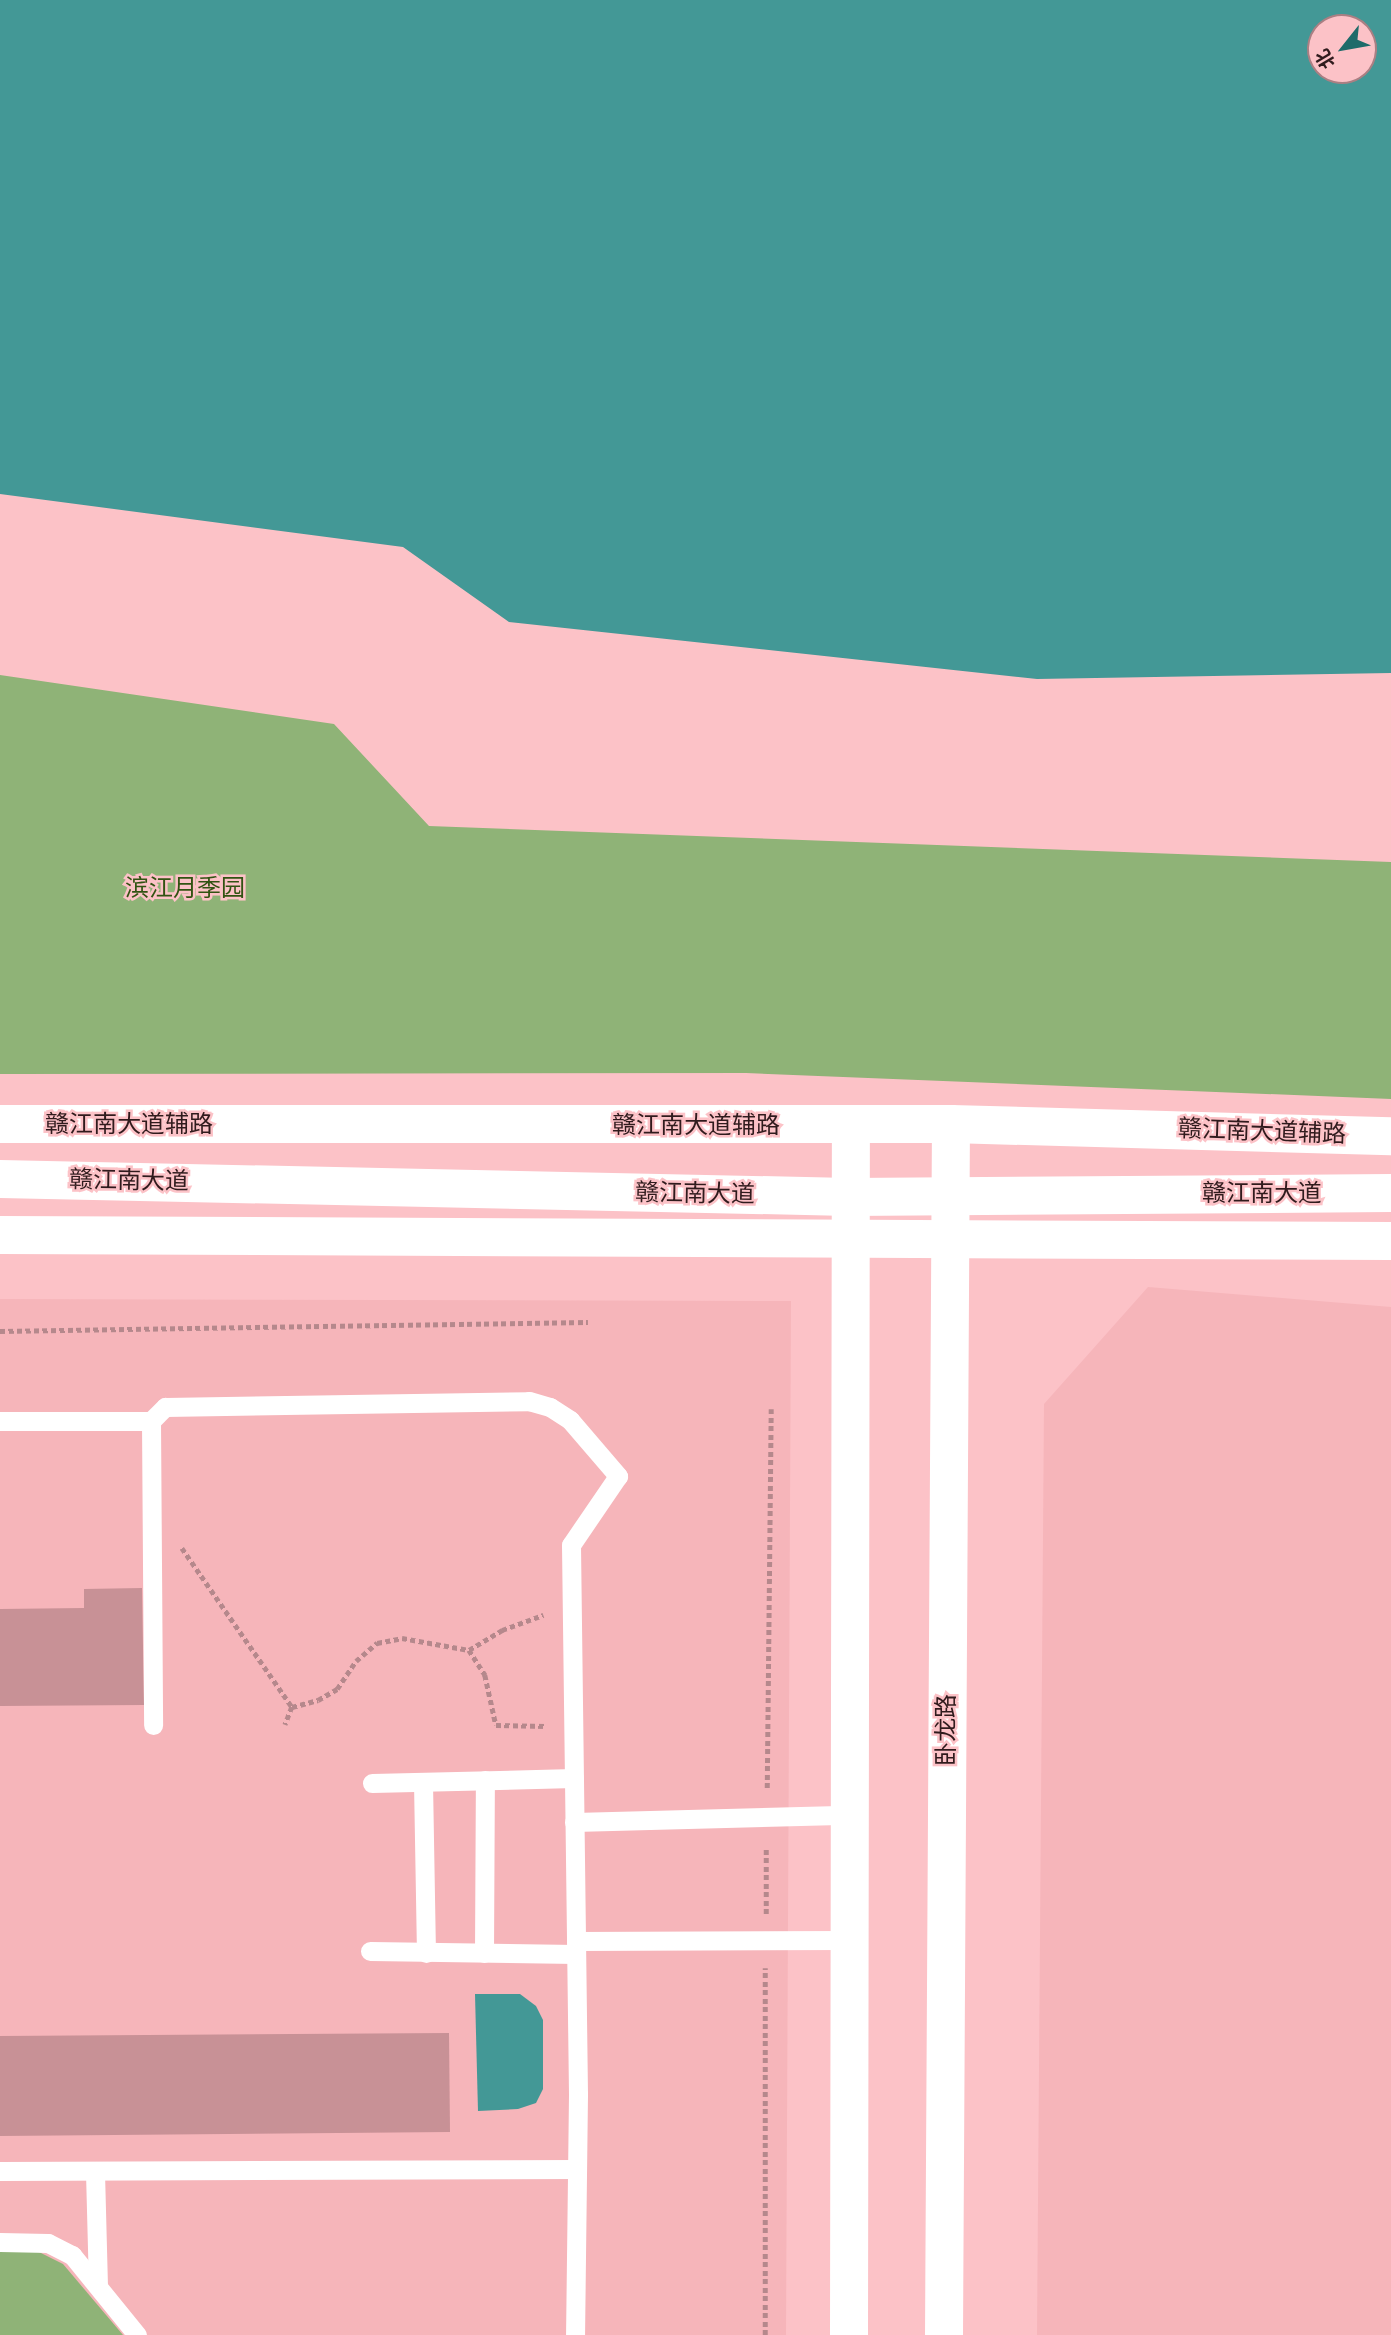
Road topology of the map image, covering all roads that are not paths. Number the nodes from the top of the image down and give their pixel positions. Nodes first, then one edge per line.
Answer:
1 (951, 1124) junction
2 (0, 1125) edge
3 (851, 1126) junction
4 (1391, 1136) edge
5 (0, 1179) edge
6 (1391, 1193) edge
7 (950, 1196) junction
8 (849, 1197) junction
9 (0, 1236) edge
10 (849, 1238) junction
11 (950, 1238) junction
12 (1391, 1241) edge
13 (0, 1421) edge
14 (151, 1421) junction
15 (153, 1725) dead end
16 (574, 1778) junction
17 (485, 1780) junction
18 (423, 1782) junction
19 (372, 1783) dead end
20 (849, 1815) junction
21 (574, 1822) junction
22 (849, 1940) junction
23 (576, 1948) junction
24 (370, 1951) dead end
25 (426, 1953) junction
26 (484, 1953) junction
27 (577, 2169) junction
28 (0, 2171) edge
29 (95, 2172) junction
30 (0, 2242) edge
31 (98, 2286) junction
32 (137, 2335) edge
33 (575, 2335) edge
34 (849, 2335) edge
35 (944, 2335) edge

1 - 3 main road, 赣江南大道辅路
1 - 4 main road, 赣江南大道辅路
1 - 7 main road, 卧龙路
2 - 3 main road, 赣江南大道辅路
3 - 8 main road
5 - 8 main road, 赣江南大道
6 - 7 main road, 赣江南大道
7 - 8 main road, 赣江南大道
7 - 11 main road, 卧龙路
8 - 10 main road
9 - 10 main road, 赣江南大道
10 - 11 main road, 赣江南大道
10 - 20 main road
11 - 12 main road, 赣江南大道
11 - 35 main road, 卧龙路
13 - 14 lane
14 - 15 lane
14 - 16 lane
16 - 17 lane
16 - 21 lane
17 - 18 lane
17 - 26 lane
18 - 19 lane
18 - 25 lane
20 - 21 lane
20 - 22 main road
21 - 23 lane
22 - 23 lane
22 - 34 main road
23 - 26 lane
23 - 27 lane
24 - 25 lane
25 - 26 lane
27 - 29 lane
27 - 33 lane
28 - 29 lane
29 - 31 lane
30 - 31 lane
31 - 32 lane

